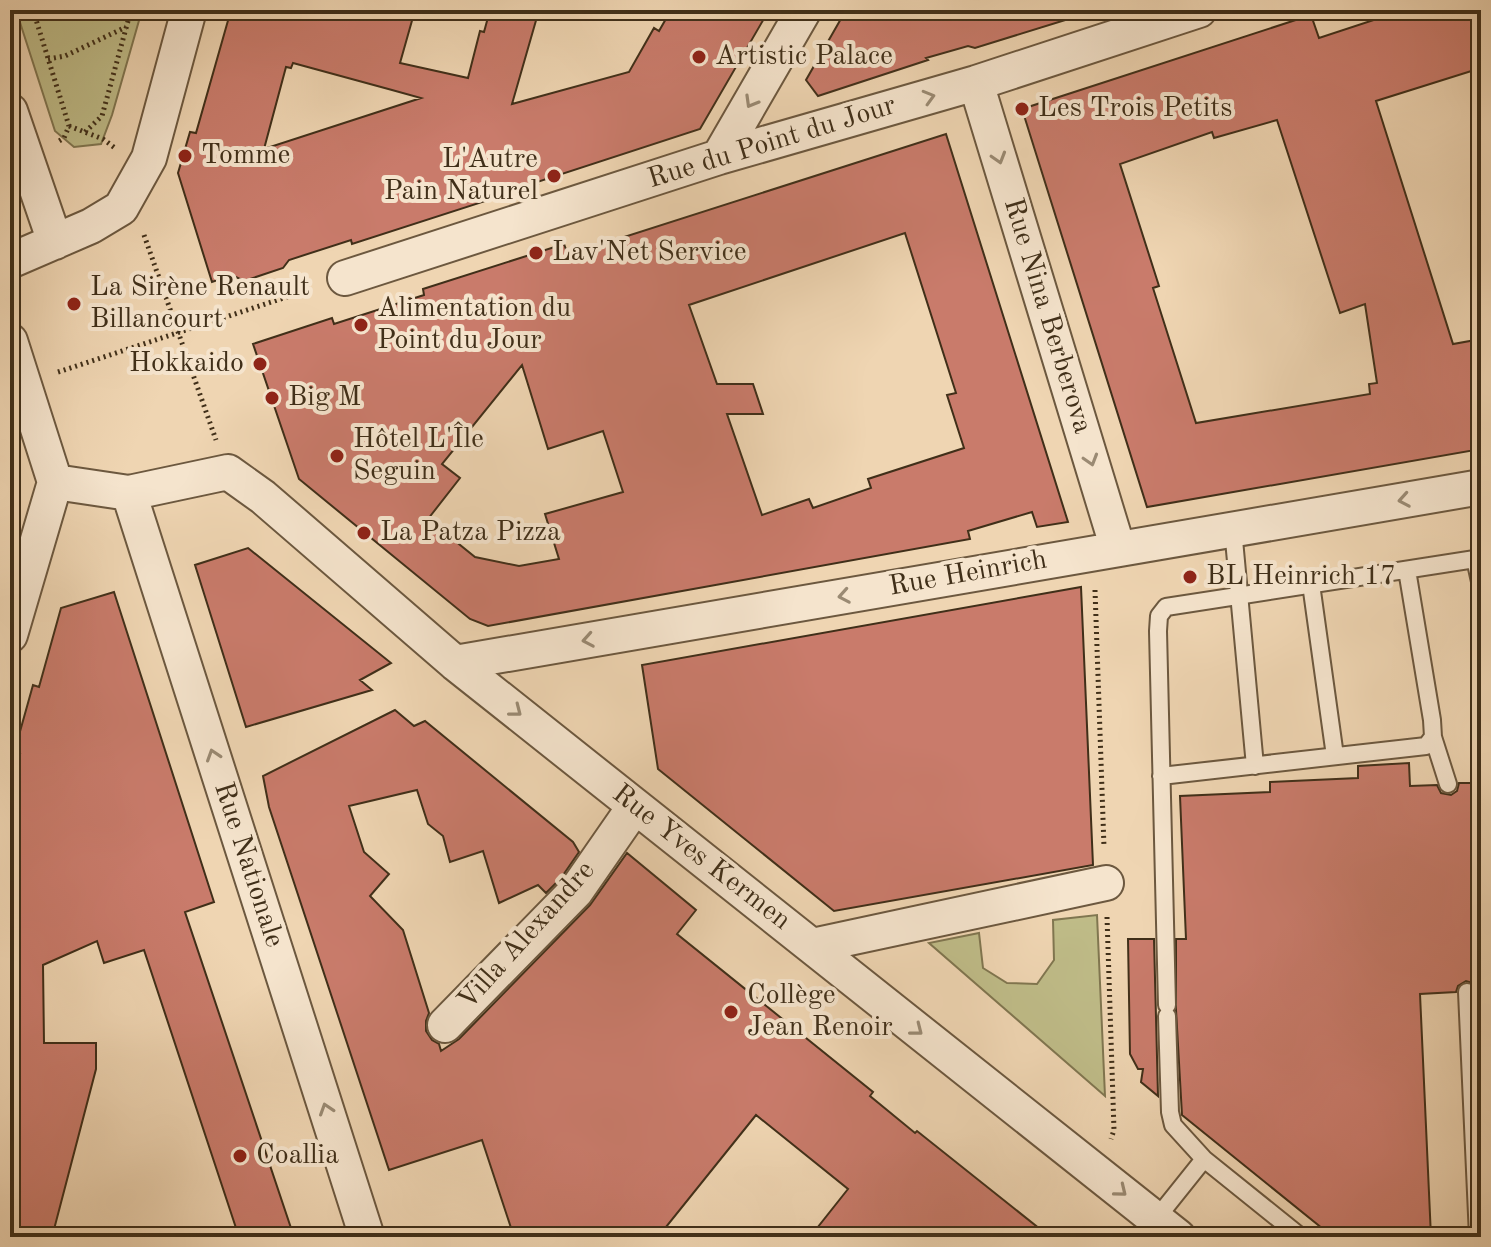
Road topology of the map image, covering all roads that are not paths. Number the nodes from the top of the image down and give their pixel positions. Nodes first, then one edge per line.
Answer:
1 (189, 10) edge
2 (804, 10) edge
3 (1199, 10) edge
4 (976, 83) junction
5 (10, 111) edge
6 (719, 157) junction
7 (55, 242) junction
8 (10, 261) edge
9 (345, 278) road end
10 (10, 341) edge
11 (55, 482) junction
12 (1481, 487) edge
13 (129, 493) junction
14 (1233, 529) junction
15 (1118, 549) junction
16 (1407, 570) junction
17 (1311, 584) junction
18 (1481, 586) edge
19 (1240, 594) junction
20 (10, 635) edge
21 (455, 663) junction
22 (1433, 737) junction
23 (1335, 756) junction
24 (1255, 766) junction
25 (1161, 776) junction
26 (1448, 784) dead end
27 (635, 806) junction
28 (1106, 883) dead end
29 (812, 946) junction
30 (1467, 992) dead end
31 (445, 1025) dead end
32 (1204, 1159) junction
33 (1159, 1231) edge
34 (367, 1237) edge
35 (1301, 1237) edge
36 (1478, 1237) edge

1 - 7 street
2 -> 6 street
3 - 4 street, Rue du Point du Jour
6 -> 4 street, Rue du Point du Jour
4 -> 15 street, Rue Nina Berberova
5 - 7 street
6 - 9 street, Rue du Point du Jour
7 - 8 street
10 - 11 street
11 - 13 street
11 - 20 street
12 -> 14 street, Rue Heinrich
13 - 21 street, Rue Yves Kermen
34 -> 13 street, Rue Nationale
14 - 15 street, Rue Heinrich
14 - 19 lane
15 -> 21 street, Rue Heinrich
16 - 17 lane
16 - 18 lane
16 - 22 lane
17 - 19 lane
17 - 23 lane
19 - 24 lane
19 - 25 lane
21 -> 27 street, Rue Yves Kermen
22 - 23 lane
22 - 26 lane
23 - 24 lane
24 - 25 lane
25 - 32 lane
27 - 29 street, Rue Yves Kermen
27 - 31 street, Villa Alexandre
28 - 29 street
29 -> 33 street, Rue Yves Kermen
30 - 36 lane
32 - 33 lane
32 - 35 lane

